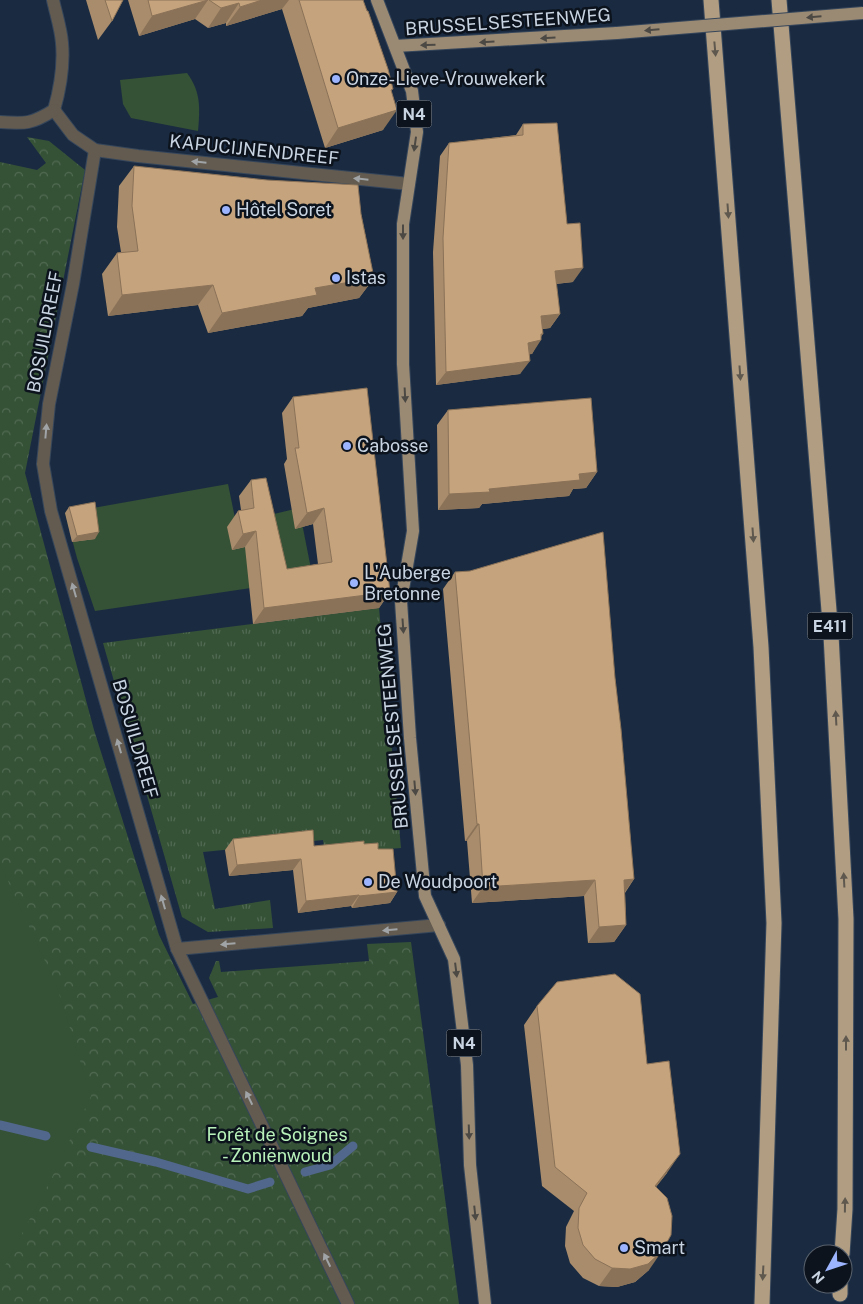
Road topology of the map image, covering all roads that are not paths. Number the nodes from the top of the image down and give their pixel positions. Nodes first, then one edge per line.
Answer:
1 (53, 0) edge
2 (377, 0) edge
3 (711, 0) edge
4 (778, 0) edge
5 (863, 13) edge
6 (395, 46) junction
7 (54, 110) junction
8 (0, 122) edge
9 (95, 150) junction
10 (409, 184) junction
11 (439, 925) junction
12 (177, 949) junction
13 (843, 1244) edge
14 (348, 1304) edge
15 (485, 1304) edge
16 (762, 1304) edge

1 - 7 street
2 - 6 main road, BRUSSELSESTEENWEG / N4
3 -> 16 highway
13 -> 4 highway, E411
5 -> 6 main road, BRUSSELSESTEENWEG, bridge
6 -> 10 main road, BRUSSELSESTEENWEG / N4
7 - 8 street
7 - 9 street
10 -> 9 street, KAPUCIJNENDREEF
12 -> 9 street, BOSUILDREEF
10 -> 11 main road, BRUSSELSESTEENWEG / N4
11 -> 12 street
11 -> 15 main road, N4
14 -> 12 street, BOSUILDREEF

